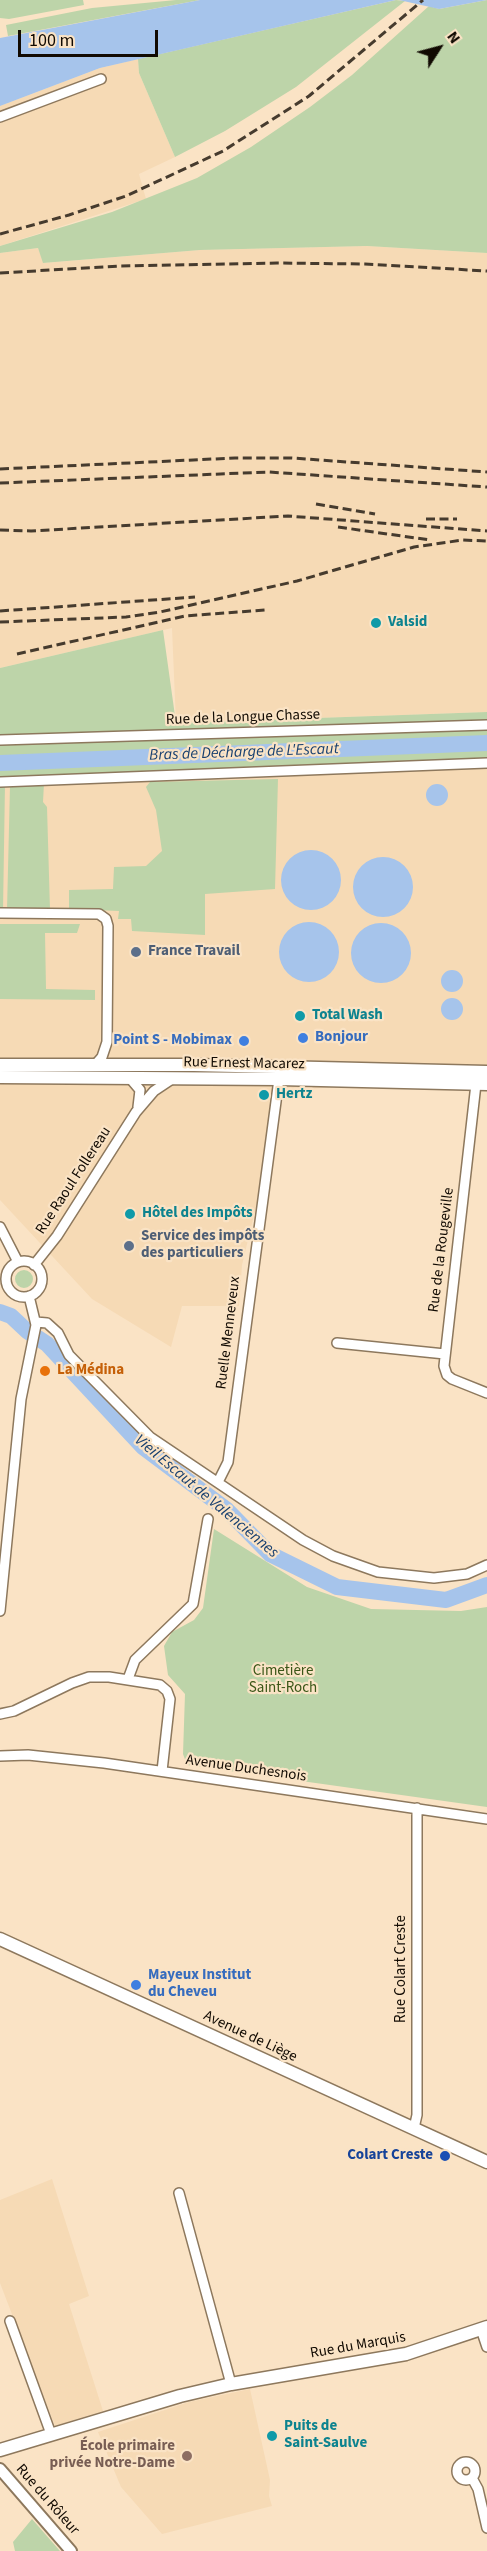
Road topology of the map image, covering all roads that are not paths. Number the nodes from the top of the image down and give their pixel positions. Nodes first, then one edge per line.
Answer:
1 (101, 79) dead end
2 (0, 117) edge
3 (487, 724) edge
4 (0, 741) edge
5 (487, 763) edge
6 (0, 782) edge
7 (0, 913) edge
8 (0, 1065) edge
9 (95, 1065) junction
10 (487, 1072) edge
11 (0, 1077) edge
12 (129, 1077) junction
13 (175, 1078) junction
14 (279, 1079) junction
15 (482, 1084) edge
16 (136, 1112) junction
17 (0, 1227) edge
18 (18, 1263) junction
19 (34, 1265) junction
20 (3, 1279) edge
21 (29, 1296) junction
22 (36, 1324) junction
23 (337, 1343) dead end
24 (445, 1354) junction
25 (487, 1394) edge
26 (218, 1482) junction
27 (208, 1519) dead end
28 (487, 1566) edge
29 (0, 1611) edge
30 (128, 1679) junction
31 (0, 1713) edge
32 (0, 1756) edge
33 (162, 1771) junction
34 (417, 1808) junction
35 (487, 1819) edge
36 (0, 1939) edge
37 (414, 2128) junction
38 (487, 2162) edge
39 (179, 2193) dead end
40 (10, 2321) dead end
41 (484, 2328) edge
42 (487, 2347) edge
43 (231, 2384) junction
44 (51, 2434) junction
45 (0, 2450) edge
46 (0, 2469) edge
47 (472, 2478) dead end
48 (487, 2528) edge
49 (71, 2551) edge

1 - 2 street
3 - 4 street, Rue de la Longue Chasse
5 - 6 street
7 - 9 street
8 - 9 main road, Rue Ernest Macarez
9 - 10 main road, Rue Ernest Macarez
11 - 12 main road, Rue Ernest Macarez
12 - 13 main road, Rue Ernest Macarez
12 - 16 street
13 - 14 main road, Rue Ernest Macarez
13 - 16 street, Rue Raoul Follereau
14 - 15 main road, Rue Ernest Macarez
14 - 26 street, Ruelle Menneveux
15 - 24 street, Rue de la Rougeville
16 - 19 street, Rue Raoul Follereau
17 - 18 street
18 - 19 street
18 - 20 street
19 - 21 street
20 - 21 street
21 - 22 street
22 - 26 street
22 - 29 street
23 - 24 street
24 - 25 street, Rue de la Rougeville
26 - 28 street
27 - 30 street
30 - 31 street
30 - 33 street
32 - 33 street, Avenue Duchesnois
33 - 34 street, Avenue Duchesnois
34 - 35 street, Avenue Duchesnois
34 - 37 street, Rue Colart Creste
36 - 37 main road, Avenue de Liège
37 - 38 main road, Avenue de Liège
39 - 43 street
40 - 44 street
41 - 42 street
41 - 43 main road, Rue du Marquis
43 - 44 main road, Rue du Marquis
44 - 45 main road, Rue du Marquis
46 - 49 street, Rue du Rôleur
47 - 48 street

